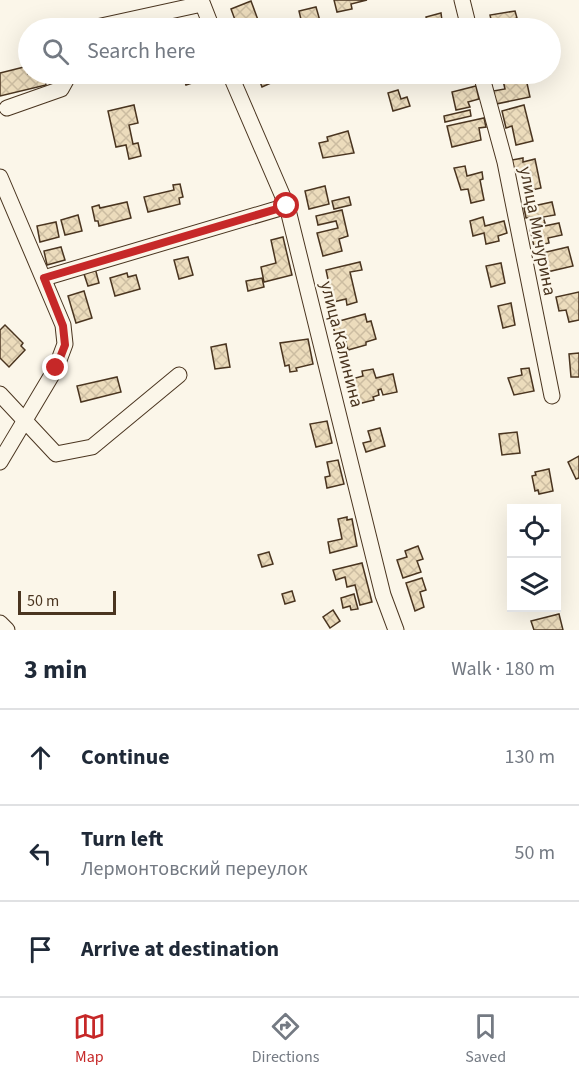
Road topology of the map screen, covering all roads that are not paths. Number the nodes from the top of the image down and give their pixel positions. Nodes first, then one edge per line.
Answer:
1 (462, 0) edge
2 (202, 2) edge
3 (134, 18) edge
4 (208, 18) edge
5 (466, 18) edge
6 (64, 84) edge
7 (234, 84) edge
8 (484, 84) edge
9 (7, 108) dead end
10 (0, 177) edge
11 (287, 206) junction
12 (44, 278) junction
13 (179, 375) dead end
14 (0, 394) edge
15 (552, 396) dead end
16 (26, 422) junction
17 (0, 462) edge
18 (0, 623) edge
19 (7, 630) edge
20 (396, 630) edge

1 - 5 street
2 - 3 street
2 - 4 street
6 - 9 street
7 - 11 street, улица Калинина
8 - 15 street, улица Мичурина
10 - 12 street
11 - 12 street
11 - 20 street, улица Калинина
12 - 16 street
13 - 16 street
14 - 16 street
16 - 17 street
18 - 19 street

